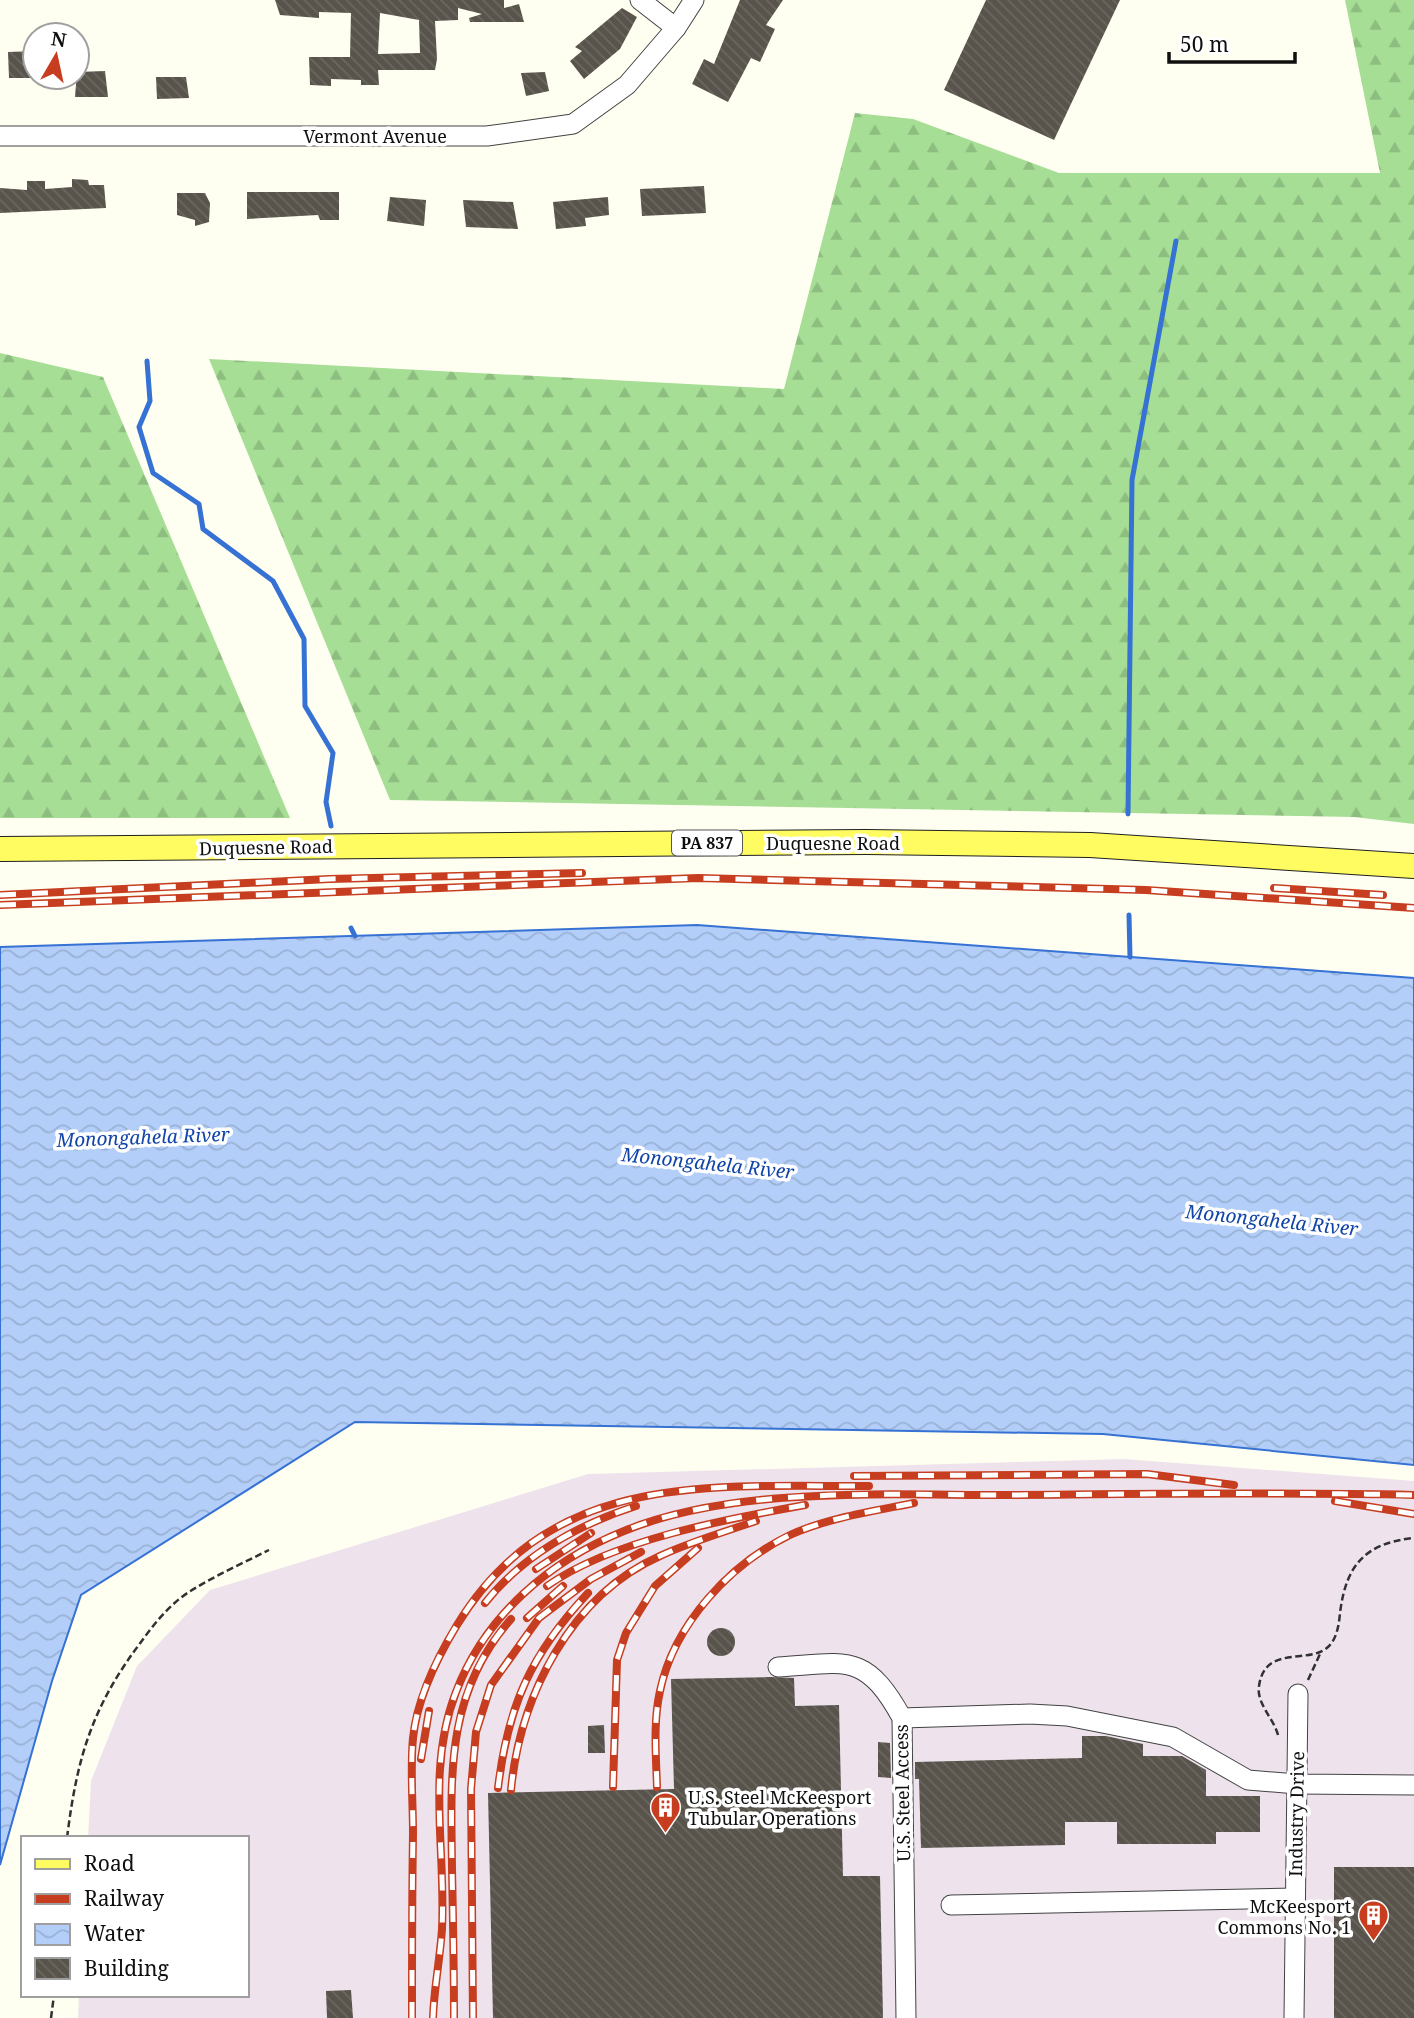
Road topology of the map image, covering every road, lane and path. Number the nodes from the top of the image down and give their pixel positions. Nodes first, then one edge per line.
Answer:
1 (640, 0) edge
2 (694, 0) edge
3 (676, 28) junction
4 (0, 136) edge
5 (0, 849) edge
6 (1414, 866) edge
7 (269, 1549) dead end
8 (1321, 1652) dead end
9 (778, 1667) dead end
10 (1298, 1693) joint
11 (902, 1718) junction
12 (1297, 1784) junction
13 (1414, 1784) edge
14 (67, 1836) edge
15 (1295, 1898) junction
16 (951, 1905) dead end
17 (54, 1997) edge
18 (51, 2018) edge
19 (906, 2018) edge
20 (1294, 2018) edge

1 - 3 street
2 - 3 street, Vermont Avenue
3 - 4 street, Vermont Avenue
5 - 6 main road, Duquesne Road / PA 837
7 - 14 path
8 - 10 path
9 - 11 street, U.S. Steel Access
10 - 12 street, Industry Drive
11 - 12 street
11 - 19 street, U.S. Steel Access
12 - 13 street
12 - 15 street, Industry Drive
15 - 16 street
15 - 20 street, Industry Drive
17 - 18 path

